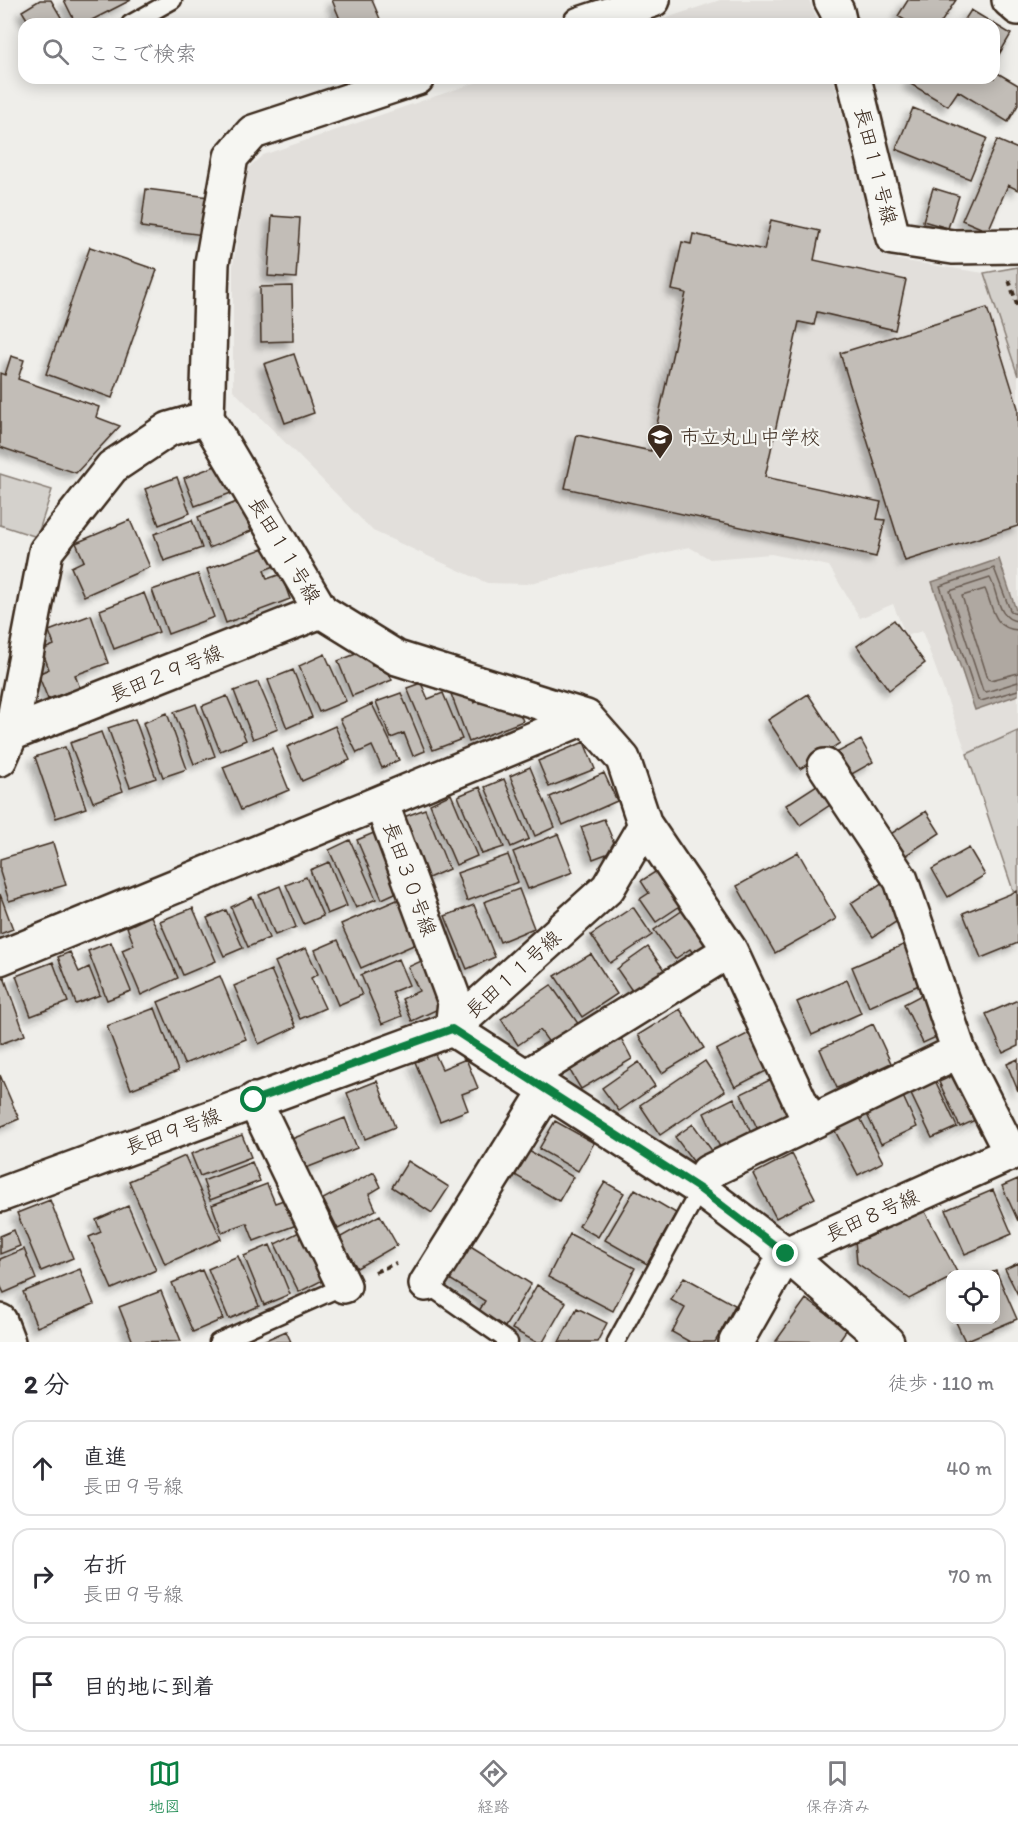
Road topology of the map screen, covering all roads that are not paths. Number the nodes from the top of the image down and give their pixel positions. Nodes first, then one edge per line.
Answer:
1 (173, 0) edge
2 (653, 0) edge
3 (831, 0) edge
4 (1009, 0) edge
5 (1018, 8) edge
6 (141, 18) edge
7 (598, 18) edge
8 (839, 18) edge
9 (399, 84) edge
10 (855, 84) edge
11 (1018, 246) edge
12 (207, 418) junction
13 (321, 611) junction
14 (586, 717) junction
15 (5, 746) edge
16 (825, 766) dead end
17 (381, 802) junction
18 (645, 825) junction
19 (730, 950) junction
20 (0, 958) edge
21 (452, 1029) junction
22 (959, 1051) junction
23 (537, 1083) junction
24 (254, 1100) junction
25 (810, 1123) junction
26 (1014, 1151) edge
27 (700, 1189) junction
28 (0, 1195) edge
29 (786, 1254) junction
30 (426, 1284) joint
31 (345, 1286) joint
32 (219, 1342) edge
33 (509, 1342) edge
34 (616, 1342) edge
35 (736, 1342) edge
36 (887, 1342) edge

1 - 6 lane
2 - 7 street
3 - 8 street
4 - 5 street
9 - 12 street
10 - 11 street, 長田１１号線
12 - 13 street, 長田１１号線
12 - 15 street
13 - 14 street, 長田１１号線
13 - 15 street, 長田２９号線
14 - 17 street, 長田３０号線
14 - 18 street
16 - 22 street
17 - 20 street
17 - 21 street, 長田３０号線
18 - 19 street
18 - 21 street, 長田１１号線
19 - 23 street
19 - 25 street
21 - 23 street
21 - 24 street, 長田９号線
22 - 25 street
22 - 26 street
23 - 27 street
23 - 30 street
24 - 28 street, 長田９号線
24 - 31 street
25 - 27 street
26 - 29 street, 長田８号線
27 - 29 street
27 - 34 lane
29 - 35 street
29 - 36 street
30 - 33 lane
31 - 32 lane

